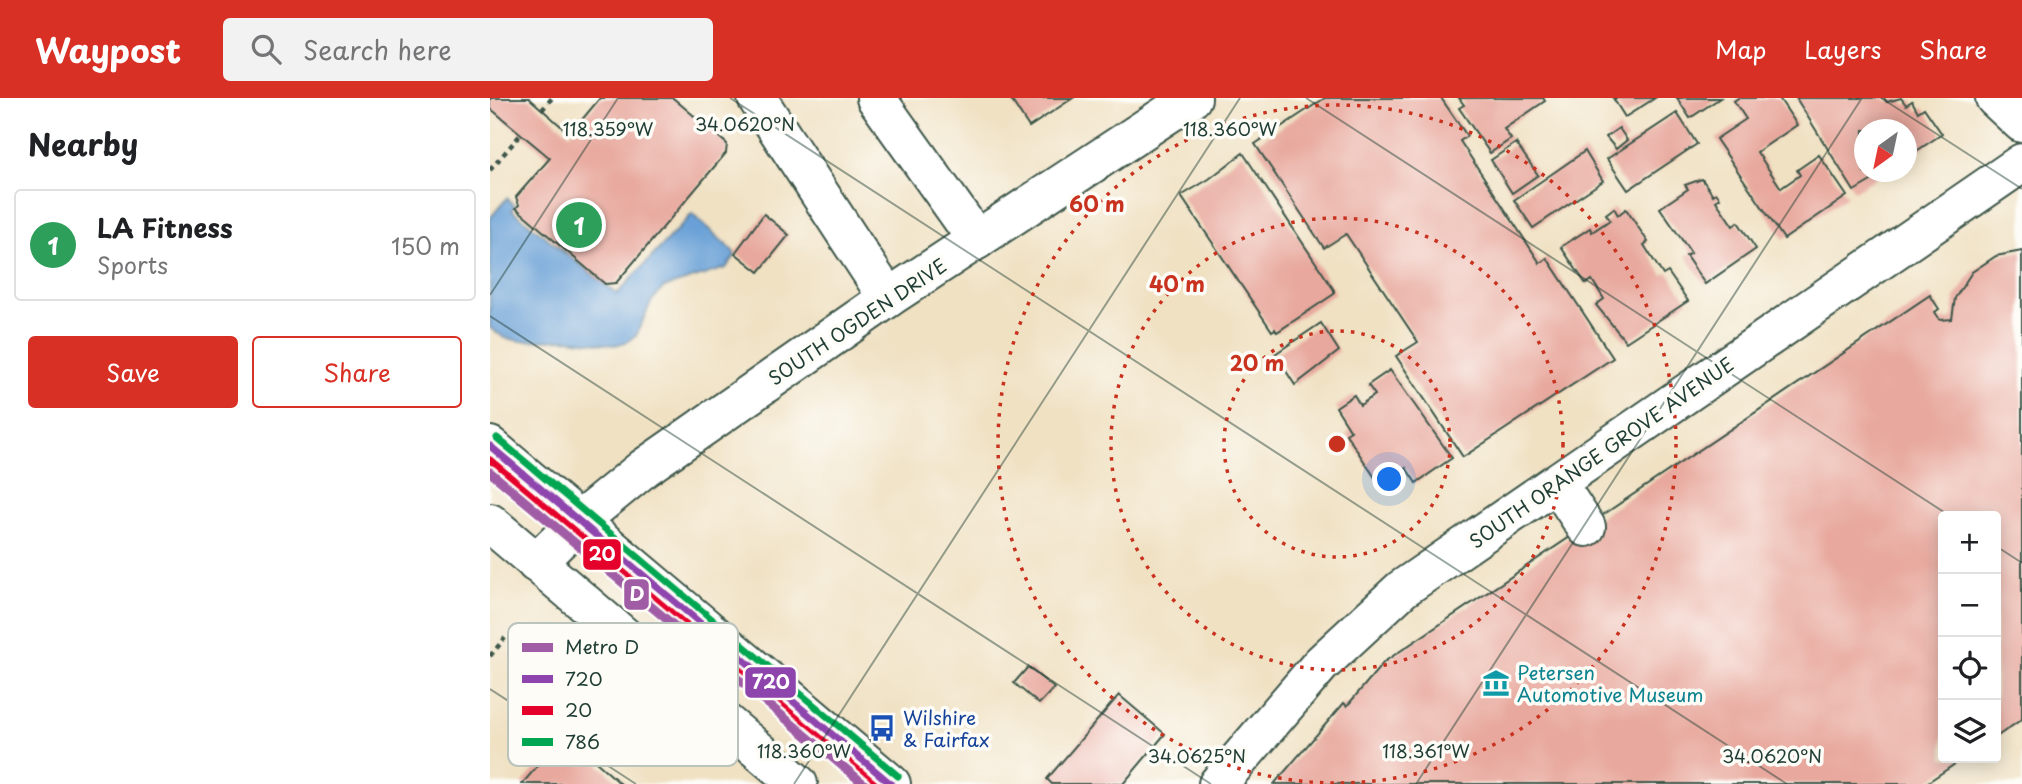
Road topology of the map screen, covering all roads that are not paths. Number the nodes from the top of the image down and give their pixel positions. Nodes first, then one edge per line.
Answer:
1 (757, 98) edge
2 (876, 98) edge
3 (1192, 98) edge
4 (1995, 98) edge
5 (2022, 123) edge
6 (2022, 163) edge
7 (977, 240) junction
8 (888, 298) junction
9 (490, 446) edge
10 (1557, 483) junction
11 (490, 523) edge
12 (578, 523) junction
13 (1587, 527) dead end
14 (536, 563) junction
15 (607, 623) edge
16 (698, 623) edge
17 (738, 656) edge
18 (738, 733) edge
19 (799, 784) edge
20 (891, 784) edge
21 (1219, 784) edge

1 - 8 street
2 - 7 street
3 - 7 street, SOUTH OGDEN DRIVE
4 - 5 street
6 - 10 street, SOUTH ORANGE GROVE AVENUE
7 - 8 street, SOUTH OGDEN DRIVE
8 - 12 street, SOUTH OGDEN DRIVE
9 - 12 street
10 - 13 street
10 - 21 street, SOUTH ORANGE GROVE AVENUE
11 - 14 street
12 - 14 street, SOUTH OGDEN DRIVE
12 - 16 street
14 - 15 street
17 - 20 street
18 - 19 street

